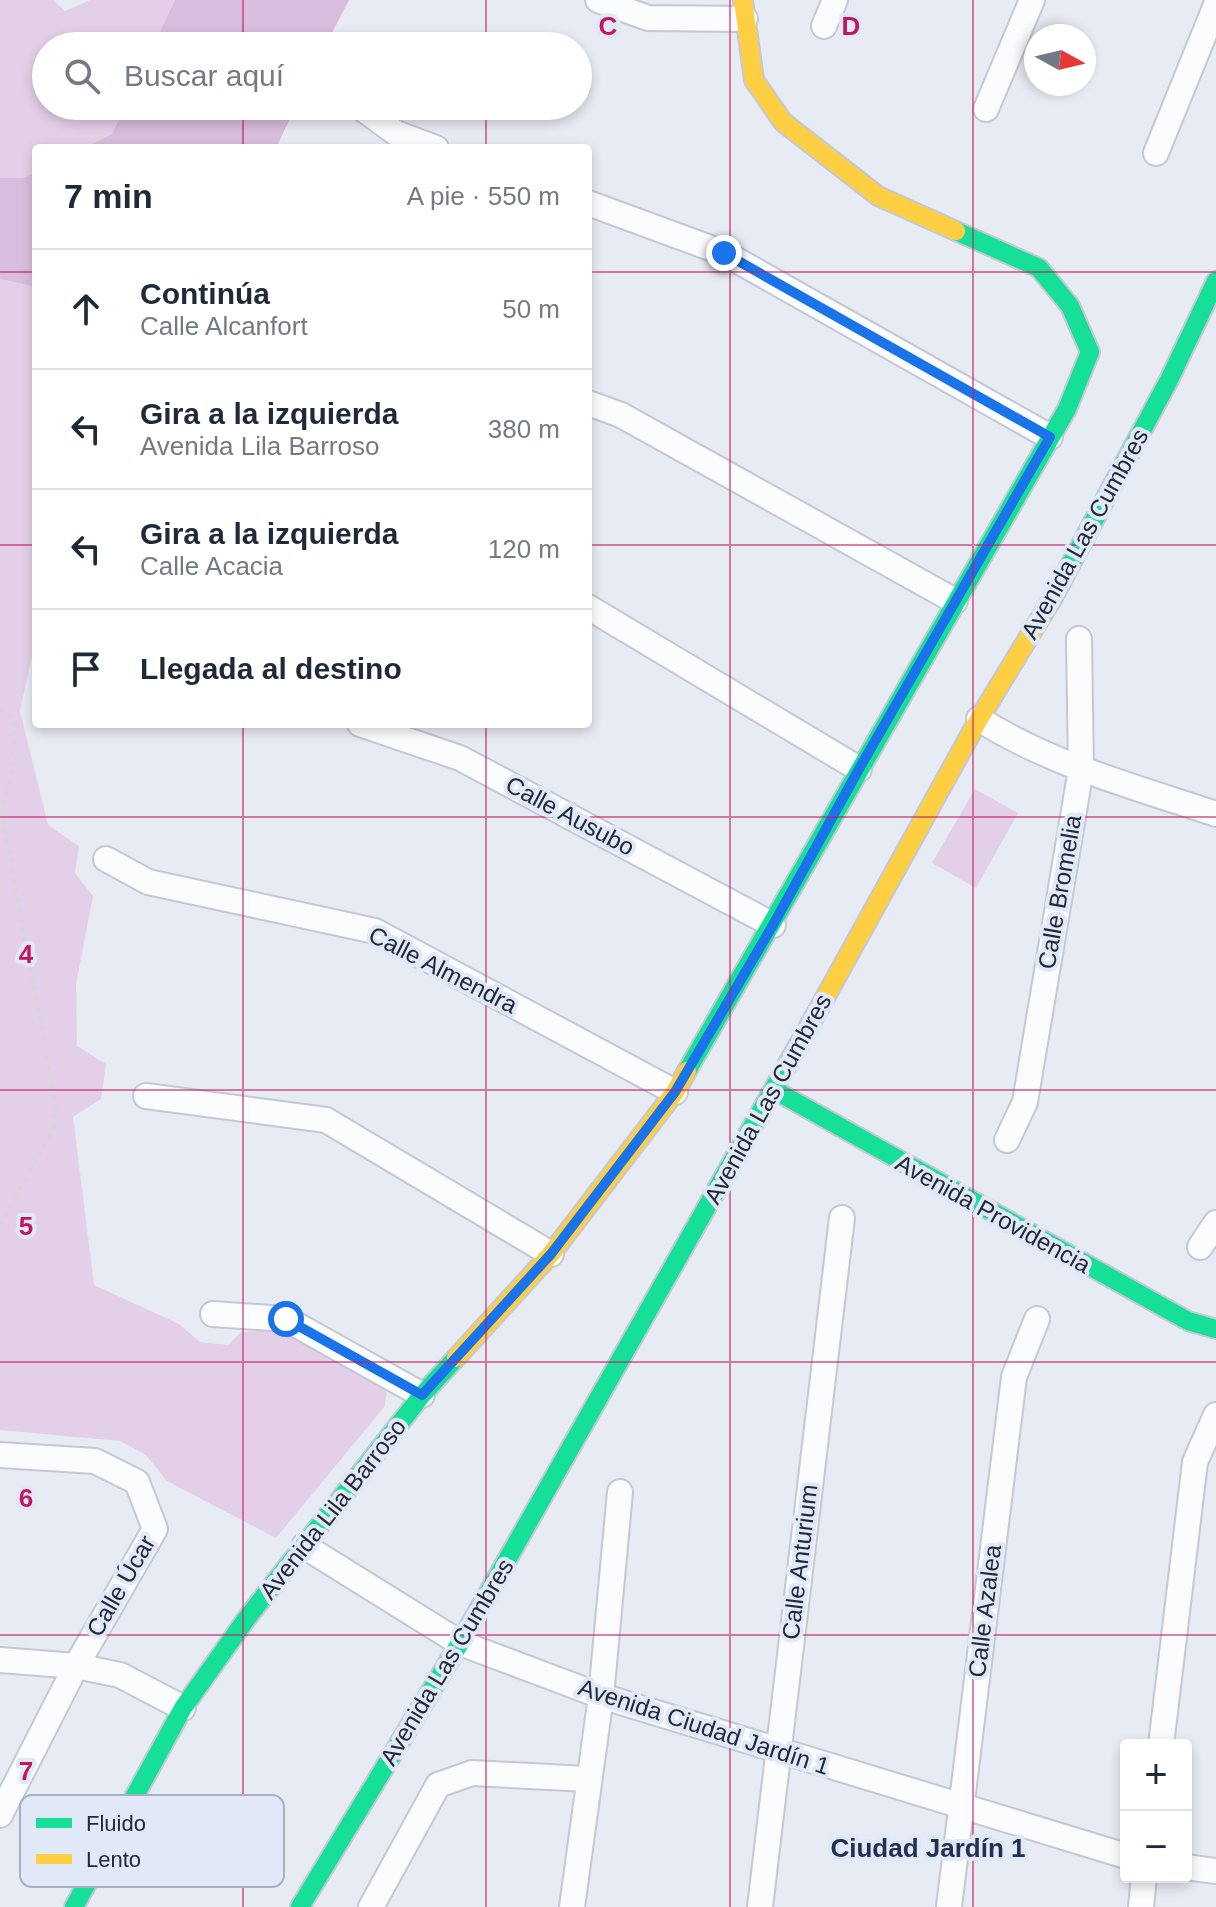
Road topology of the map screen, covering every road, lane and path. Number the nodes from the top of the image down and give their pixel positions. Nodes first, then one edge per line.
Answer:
1 (598, 0) edge
2 (835, 0) edge
3 (1032, 0) edge
4 (1216, 5) edge
5 (744, 10) edge
6 (824, 26) dead end
7 (986, 109) dead end
8 (378, 120) edge
9 (425, 144) edge
10 (1156, 153) dead end
11 (592, 204) edge
12 (1216, 281) edge
13 (592, 404) edge
14 (1050, 437) junction
15 (955, 601) junction
16 (592, 609) edge
17 (1079, 639) dead end
18 (0, 709) edge
19 (979, 719) junction
20 (372, 728) edge
21 (859, 769) junction
22 (1081, 769) junction
23 (1216, 814) edge
24 (106, 859) dead end
25 (773, 925) junction
26 (774, 1090) junction
27 (675, 1092) junction
28 (146, 1096) dead end
29 (1007, 1140) dead end
30 (842, 1218) dead end
31 (1216, 1223) edge
32 (0, 1225) edge
33 (1200, 1247) dead end
34 (551, 1254) junction
35 (213, 1314) dead end
36 (1037, 1319) dead end
37 (1216, 1329) edge
38 (422, 1395) junction
39 (1216, 1415) edge
40 (0, 1455) edge
41 (620, 1492) dead end
42 (304, 1546) junction
43 (460, 1643) junction
44 (0, 1660) edge
45 (76, 1666) junction
46 (601, 1696) junction
47 (183, 1708) junction
48 (1162, 1739) edge
49 (777, 1751) junction
50 (588, 1779) junction
51 (135, 1795) edge
52 (961, 1807) junction
53 (0, 1815) edge
54 (1120, 1854) edge
55 (1192, 1868) edge
56 (1216, 1871) edge
57 (1143, 1883) edge
58 (85, 1887) edge
59 (74, 1907) edge
60 (300, 1907) edge
61 (371, 1907) edge
62 (572, 1907) edge
63 (760, 1907) edge
64 (949, 1907) edge
65 (1141, 1907) edge

1 - 5 street
2 - 6 street
3 - 7 street
4 - 10 street
5 - 14 street, Avenida Lila Barroso
8 - 9 street
11 - 14 street
12 - 19 street, Avenida Las Cumbres
13 - 15 street
14 - 15 street, Avenida Lila Barroso
15 - 21 street, Avenida Lila Barroso
16 - 21 street
17 - 22 street, Calle Bromelia
18 - 32 path
19 - 22 street
19 - 26 street, Avenida Las Cumbres
20 - 25 street, Calle Ausubo
21 - 25 street, Avenida Lila Barroso
22 - 23 street
22 - 29 street, Calle Bromelia
24 - 27 street, Calle Almendra
25 - 27 street, Avenida Lila Barroso
26 - 37 street, Avenida Providencia
26 - 43 street, Avenida Las Cumbres
27 - 34 street, Avenida Lila Barroso
28 - 34 street
30 - 49 street, Calle Anturium
31 - 33 street
34 - 38 street, Avenida Lila Barroso
35 - 38 street
36 - 52 street, Calle Azalea
38 - 42 street, Avenida Lila Barroso
39 - 48 street
40 - 45 street, Calle Úcar
41 - 46 street
42 - 43 street, Avenida Ciudad Jardín 1
42 - 47 street, Avenida Lila Barroso
43 - 46 street, Avenida Ciudad Jardín 1
43 - 60 street, Avenida Las Cumbres
44 - 45 street
45 - 47 street
45 - 53 street, Calle Úcar
46 - 49 street, Avenida Ciudad Jardín 1
46 - 50 street
47 - 51 street, Avenida Lila Barroso
49 - 52 street, Avenida Ciudad Jardín 1
49 - 63 street, Calle Anturium
50 - 61 street
50 - 62 street
52 - 54 street, Avenida Ciudad Jardín 1
52 - 64 street, Calle Azalea
55 - 56 street
57 - 65 street
58 - 59 street, Avenida Lila Barroso

